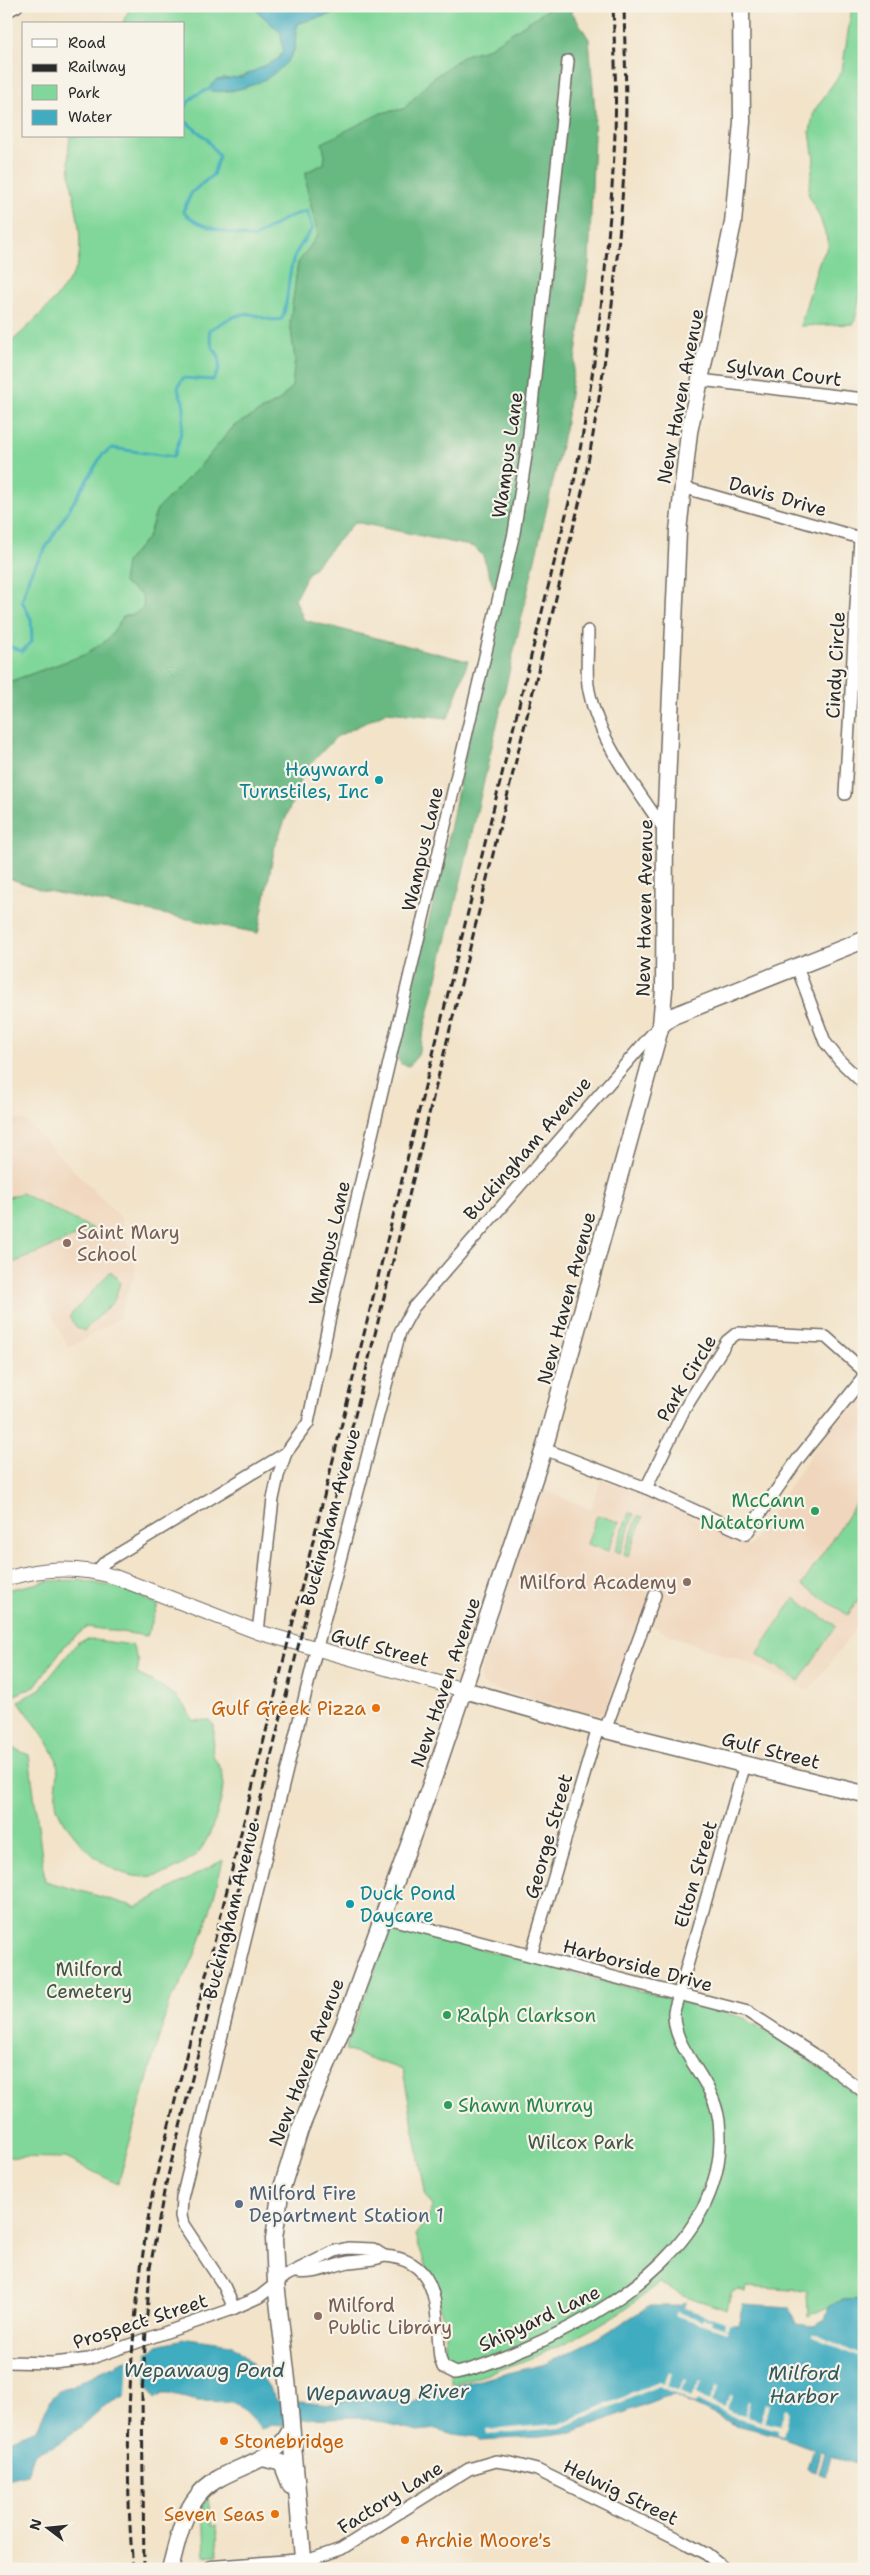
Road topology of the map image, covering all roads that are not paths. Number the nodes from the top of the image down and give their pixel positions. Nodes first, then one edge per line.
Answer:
1 (17, 6) edge
2 (741, 6) edge
3 (6, 12) edge
4 (568, 61) dead end
5 (700, 380) junction
6 (864, 399) edge
7 (682, 487) junction
8 (862, 539) edge
9 (588, 630) dead end
10 (845, 794) dead end
11 (665, 831) junction
12 (864, 940) edge
13 (797, 967) junction
14 (660, 1025) junction
15 (864, 1084) edge
16 (864, 1371) edge
17 (864, 1377) edge
18 (544, 1450) junction
19 (286, 1453) junction
20 (646, 1488) junction
21 (96, 1572) junction
22 (6, 1579) edge
23 (656, 1595) dead end
24 (258, 1632) junction
25 (316, 1650) junction
26 (464, 1690) junction
27 (602, 1729) junction
28 (745, 1764) junction
29 (864, 1794) edge
30 (383, 1917) junction
31 (531, 1955) junction
32 (679, 1993) junction
33 (864, 2092) edge
34 (276, 2283) junction
35 (234, 2308) junction
36 (6, 2362) edge
37 (291, 2426) junction
38 (263, 2458) junction
39 (496, 2462) joint
40 (296, 2500) junction
41 (305, 2566) edge
42 (170, 2569) edge
43 (212, 2569) edge
44 (725, 2569) edge

1 - 3 street
2 - 5 main road, New Haven Avenue
4 - 19 street, Wampus Lane
5 - 6 street, Sylvan Court
5 - 7 main road, New Haven Avenue
7 - 8 street, Davis Drive
7 - 11 main road, New Haven Avenue
8 - 10 street, Cindy Circle
9 - 11 street
11 - 14 main road, New Haven Avenue
12 - 13 main road, Buckingham Avenue
13 - 14 main road, Buckingham Avenue
13 - 15 street
14 - 18 main road, New Haven Avenue
14 - 25 street, Buckingham Avenue
16 - 20 street, Park Circle
17 - 20 street
18 - 20 street
18 - 26 main road, New Haven Avenue
19 - 21 street
19 - 24 street, Wampus Lane
21 - 22 street, Gulf Street
21 - 24 street, Gulf Street
23 - 27 street, George Street
24 - 25 street, Gulf Street
25 - 26 street, Gulf Street
25 - 35 street, Buckingham Avenue
26 - 27 main road, Gulf Street
26 - 30 main road, New Haven Avenue
27 - 28 main road, Gulf Street
27 - 31 street, George Street
28 - 29 main road, Gulf Street
28 - 32 street, Elton Street
30 - 31 street, Harborside Drive
30 - 34 main road, New Haven Avenue
31 - 32 street, Harborside Drive
32 - 33 street, Harborside Drive
32 - 34 street, Shipyard Lane
34 - 35 street, Prospect Street
34 - 37 main road, New Haven Avenue
35 - 36 street, Prospect Street
37 - 38 main road
37 - 40 main road, New Haven Avenue
38 - 40 main road
38 - 42 main road
39 - 41 street, Factory Lane
39 - 44 street, Helwig Street
40 - 41 main road, New Haven Avenue
41 - 43 main road

